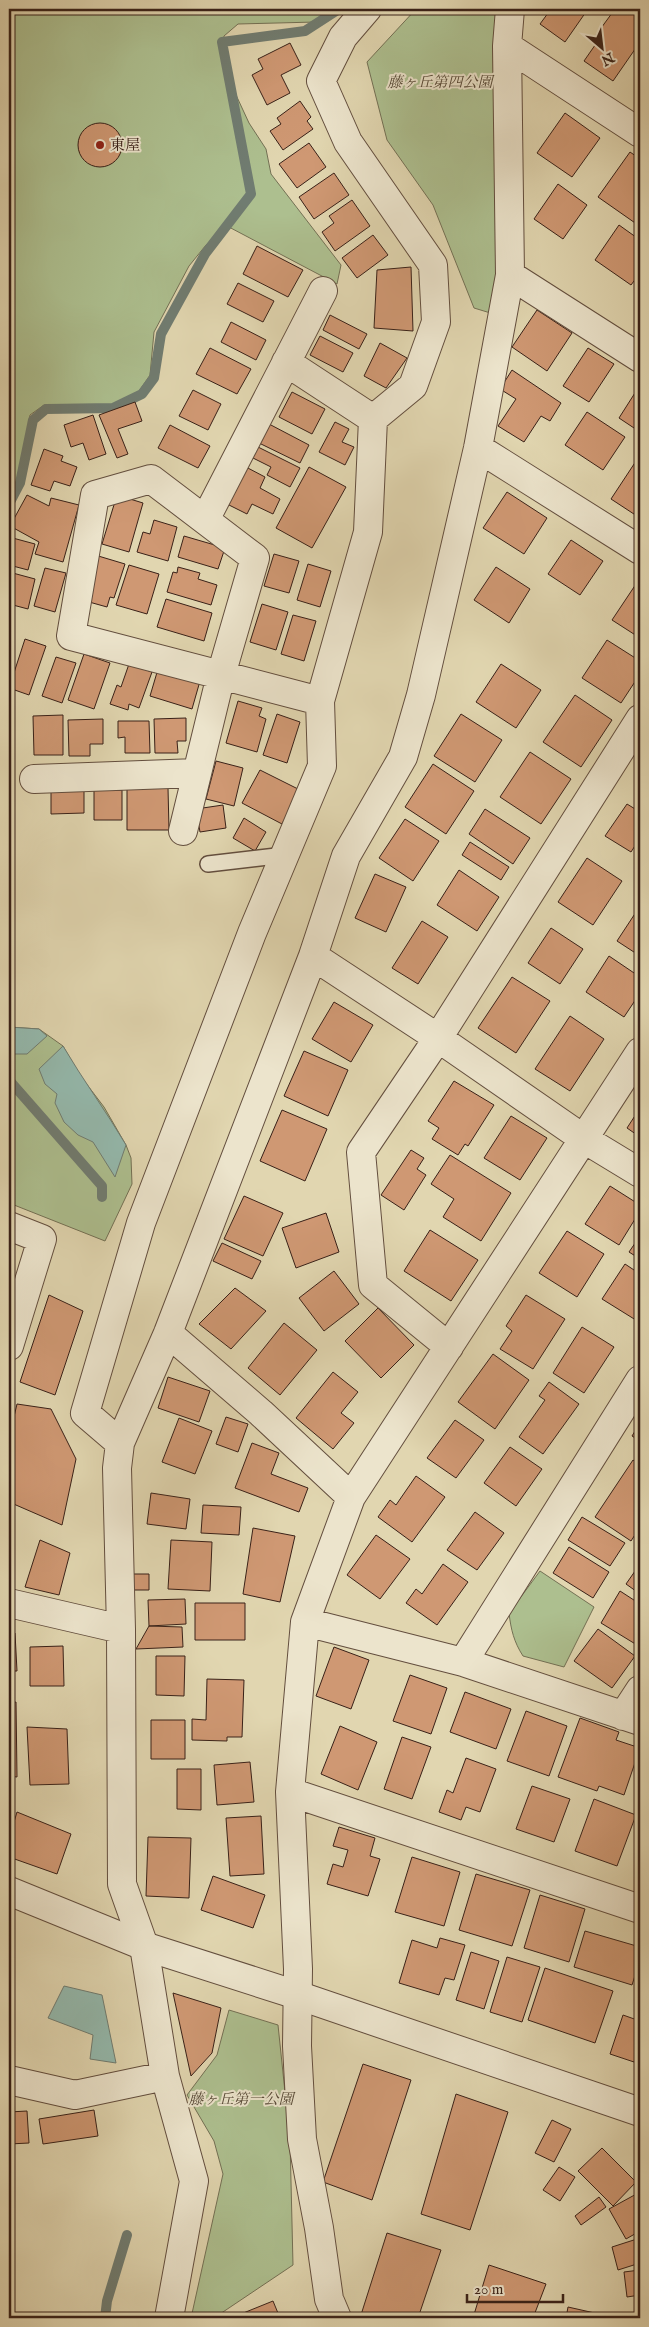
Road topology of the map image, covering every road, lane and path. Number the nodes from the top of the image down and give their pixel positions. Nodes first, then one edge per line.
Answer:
1 (367, 9) edge
2 (510, 9) edge
3 (507, 46) junction
4 (640, 134) edge
5 (510, 275) junction
6 (323, 291) dead end
7 (640, 358) edge
8 (286, 362) junction
9 (373, 419) junction
10 (478, 448) junction
11 (205, 520) junction
12 (640, 550) edge
13 (221, 675) junction
14 (320, 701) junction
15 (640, 720) edge
16 (197, 773) junction
17 (34, 780) dead end
18 (183, 831) dead end
19 (285, 855) junction
20 (208, 864) dead end
21 (313, 956) junction
22 (438, 1038) junction
23 (640, 1052) edge
24 (584, 1139) junction
25 (640, 1173) edge
26 (9, 1226) edge
27 (168, 1333) junction
28 (9, 1346) edge
29 (449, 1347) junction
30 (640, 1380) edge
31 (117, 1440) junction
32 (352, 1497) junction
33 (9, 1603) edge
34 (305, 1622) junction
35 (121, 1629) junction
36 (463, 1662) junction
37 (640, 1690) edge
38 (632, 1719) edge
39 (290, 1792) junction
40 (9, 1891) edge
41 (640, 1909) edge
42 (144, 1946) junction
43 (297, 1995) junction
44 (165, 2076) junction
45 (9, 2080) edge
46 (640, 2112) edge
47 (169, 2318) edge
48 (337, 2318) edge

1 - 9 street
2 - 3 street
3 - 4 street
3 - 5 street
5 - 7 street
5 - 10 street
6 - 8 street
8 - 9 street
8 - 11 street
9 - 14 street
10 - 12 street
10 - 21 street
11 - 13 street
11 - 13 street
13 - 14 street
13 - 16 street
14 - 19 street
15 - 22 street
16 - 17 street
16 - 18 street
19 - 20 lane
19 - 31 street
21 - 22 street
21 - 27 street
22 - 24 street
22 - 29 street
23 - 24 street
24 - 25 street
24 - 29 street
26 - 28 street
27 - 31 street
27 - 32 street
29 - 32 street
30 - 36 street
31 - 35 street
32 - 34 street
33 - 35 street
34 - 36 street
34 - 39 street
35 - 42 street
36 - 38 street
37 - 38 street
39 - 41 street
39 - 43 street
40 - 42 street
42 - 43 street
42 - 44 street
43 - 46 street
43 - 48 street
44 - 45 street
44 - 47 street

